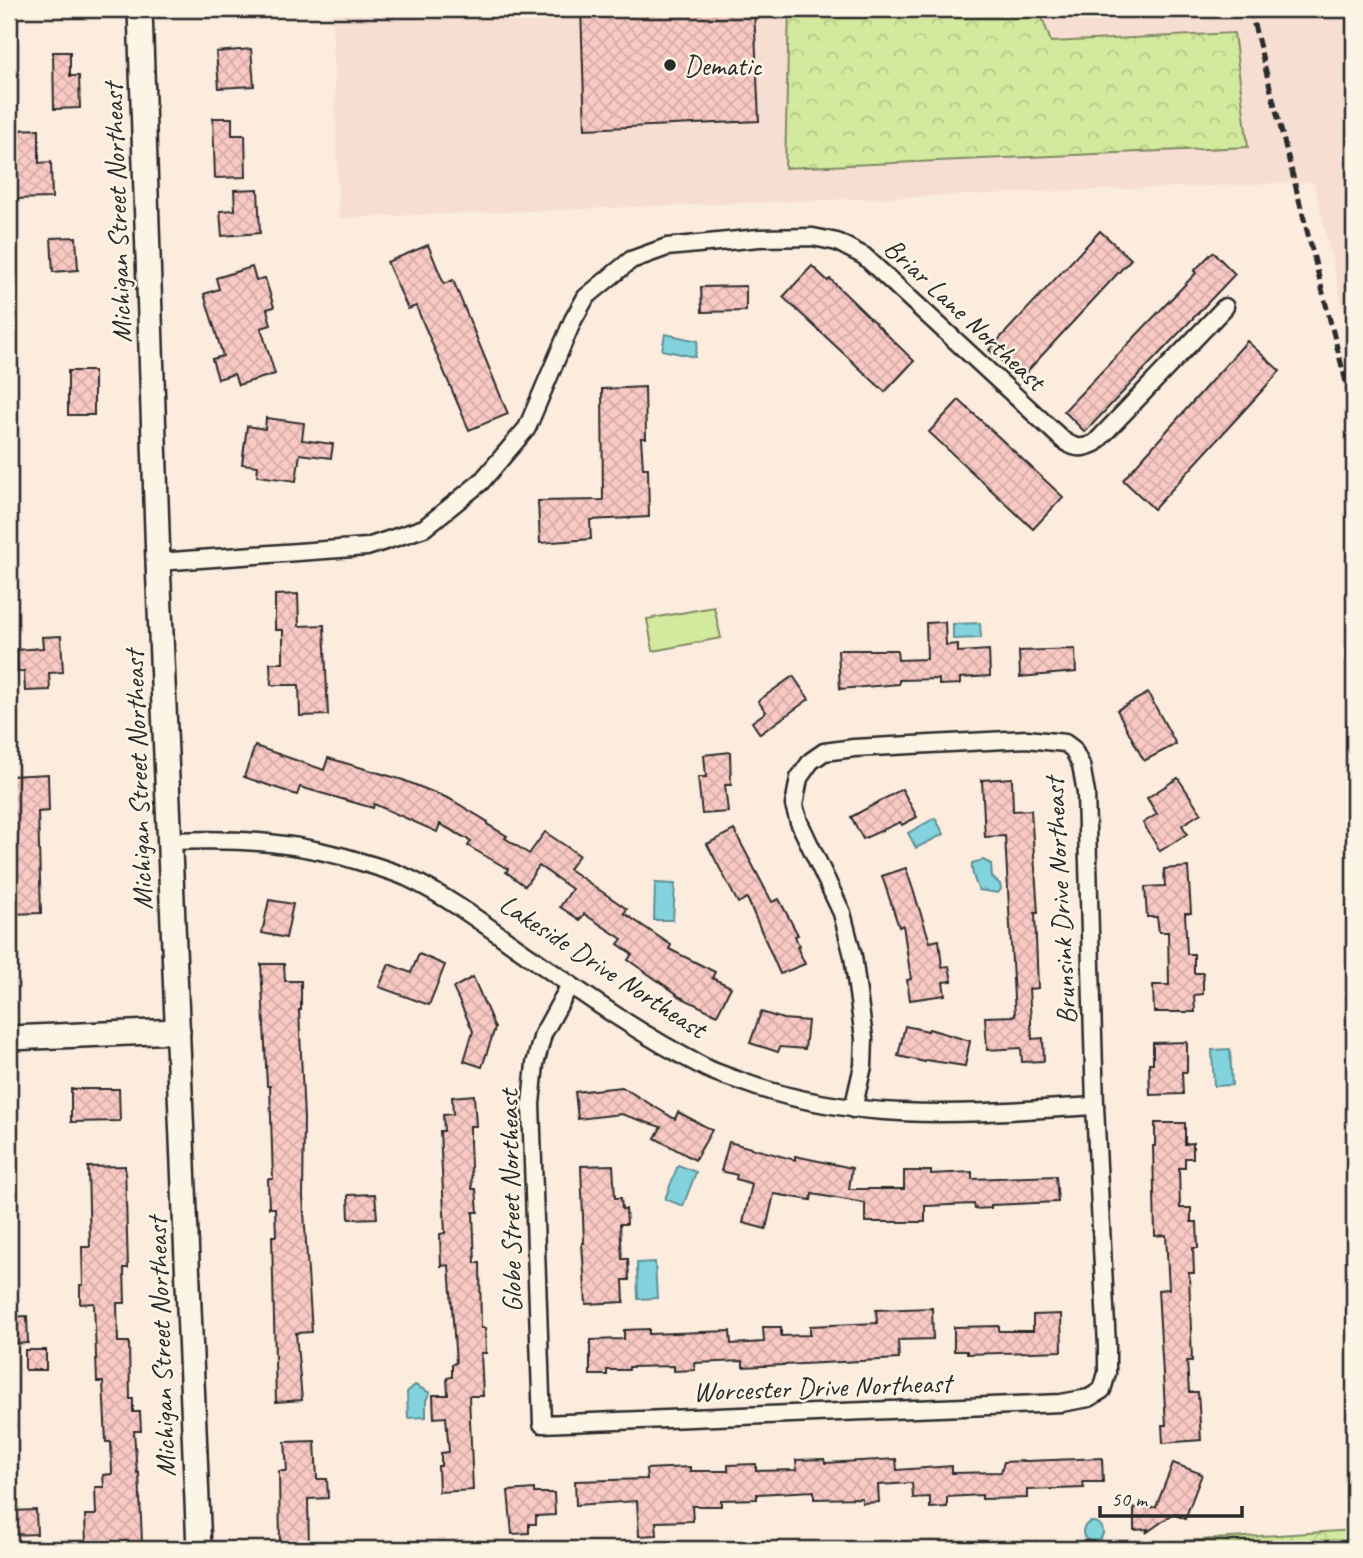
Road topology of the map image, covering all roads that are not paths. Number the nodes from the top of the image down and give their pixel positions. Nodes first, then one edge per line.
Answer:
1 (140, 9) edge
2 (1225, 307) dead end
3 (158, 562) junction
4 (170, 841) junction
5 (570, 985) junction
6 (178, 1031) junction
7 (9, 1038) edge
8 (1095, 1106) junction
9 (853, 1109) junction
10 (1102, 1390) joint
11 (542, 1424) joint
12 (199, 1549) edge

1 - 3 main road, Michigan Street Northeast
2 - 3 street, Briar Lane Northeast
3 - 4 main road, Michigan Street Northeast
4 - 5 street, Lakeside Drive Northeast
4 - 6 main road, Michigan Street Northeast
5 - 9 street, Lakeside Drive Northeast
5 - 11 street, Globe Street Northeast
6 - 7 main road
6 - 12 main road, Michigan Street Northeast
8 - 9 street, Lakeside Drive Northeast
8 - 9 street, Brunsink Drive Northeast
8 - 10 street, Brunsink Drive Northeast
10 - 11 street, Worcester Drive Northeast

